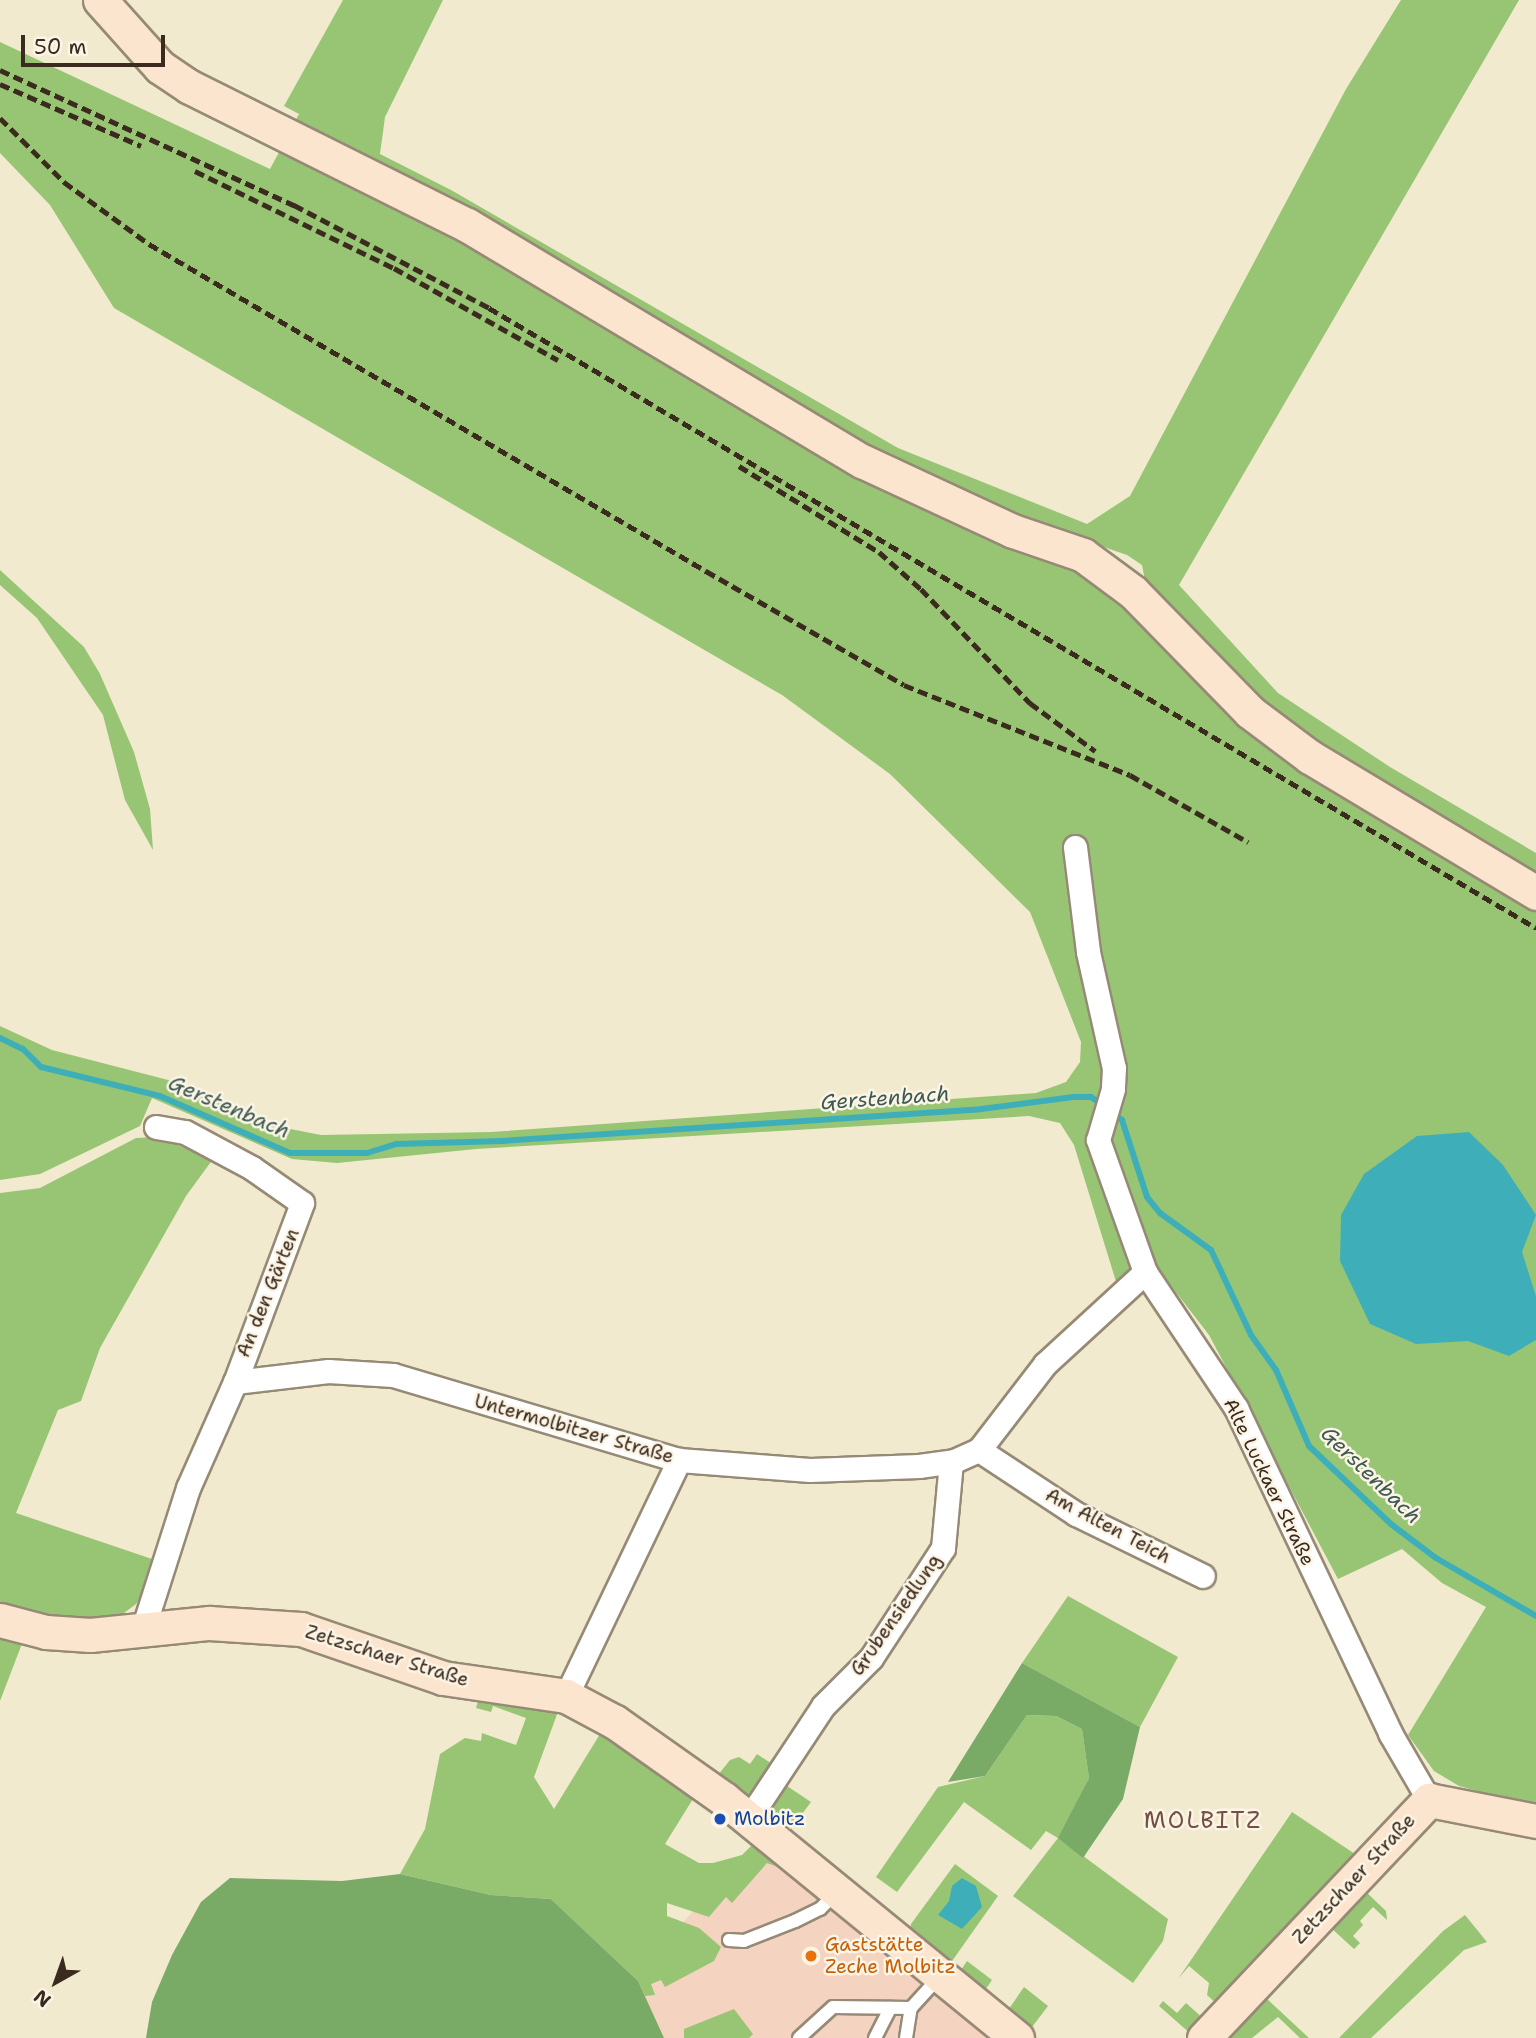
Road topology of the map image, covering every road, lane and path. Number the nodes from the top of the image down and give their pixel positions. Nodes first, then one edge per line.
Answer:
1 (100, 0) edge
2 (1075, 847) dead end
3 (1536, 892) edge
4 (156, 1127) dead end
5 (1145, 1272) junction
6 (234, 1382) junction
7 (978, 1450) junction
8 (680, 1461) junction
9 (951, 1462) junction
10 (1203, 1576) dead end
11 (0, 1620) edge
12 (142, 1632) junction
13 (566, 1696) junction
14 (1429, 1800) junction
15 (749, 1818) junction
16 (1536, 1821) edge
17 (837, 1892) junction
18 (729, 1940) dead end
19 (941, 1975) junction
20 (890, 2008) junction
21 (911, 2008) junction
22 (799, 2038) edge
23 (875, 2038) edge
24 (906, 2038) edge
25 (1017, 2038) edge
26 (1204, 2038) edge

1 - 3 street
2 - 5 street, Alte Luckaer Straße
4 - 6 street, An den Gärten
5 - 7 street, Untermolbitzer Straße
5 - 14 street, Alte Luckaer Straße
6 - 8 street, Untermolbitzer Straße
6 - 12 street
7 - 9 street, Untermolbitzer Straße
7 - 10 street, Am Alten Teich
8 - 9 street, Untermolbitzer Straße
8 - 13 street
9 - 15 street, Grubensiedlung
11 - 12 street, Zetzschaer Straße
12 - 13 street, Zetzschaer Straße
13 - 15 street, Zetzschaer Straße
14 - 16 street, Zetzschaer Straße
14 - 26 street, Zetzschaer Straße
15 - 17 street, Zetzschaer Straße
17 - 18 lane
17 - 19 street, Zetzschaer Straße
19 - 21 lane
19 - 25 street, Zetzschaer Straße
20 - 21 lane
20 - 22 lane
20 - 23 lane
21 - 24 lane

